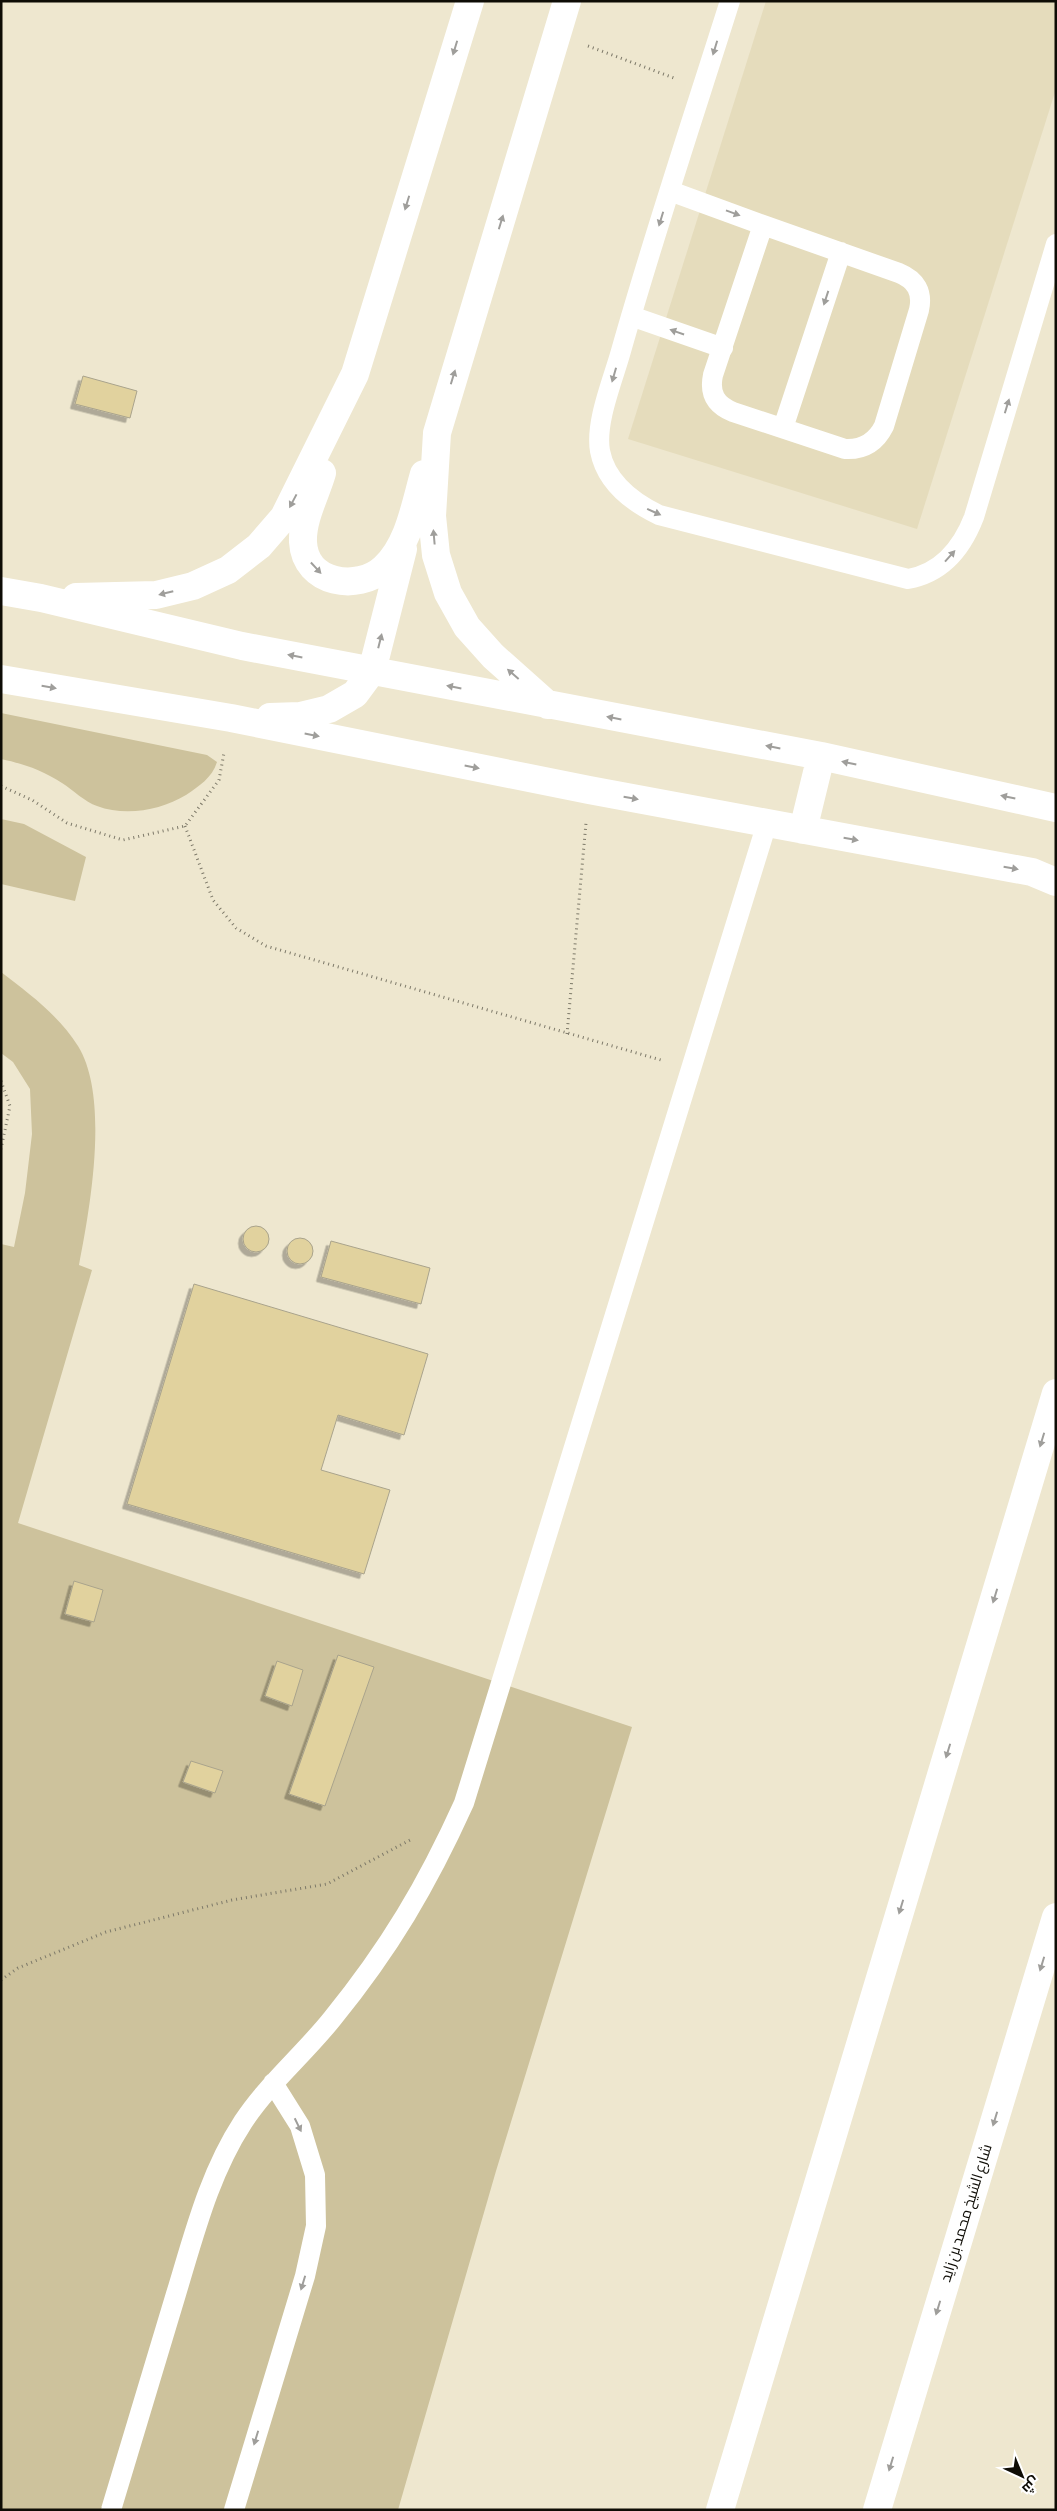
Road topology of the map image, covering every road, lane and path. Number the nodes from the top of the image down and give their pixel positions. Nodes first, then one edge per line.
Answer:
1 (470, 1) edge
2 (567, 1) edge
3 (730, 1) edge
4 (557, 35) junction
5 (703, 88) junction
6 (670, 191) junction
7 (764, 225) junction
8 (1056, 244) edge
9 (841, 252) junction
10 (631, 316) junction
11 (723, 348) junction
12 (355, 374) junction
13 (782, 428) junction
14 (437, 433) junction
15 (406, 538) junction
16 (1, 591) edge
17 (41, 598) junction
18 (372, 671) junction
19 (1, 679) edge
20 (550, 706) junction
21 (231, 718) junction
22 (821, 756) junction
23 (1, 786) edge
24 (589, 790) junction
25 (1056, 808) edge
26 (767, 823) junction
27 (185, 826) junction
28 (803, 830) junction
29 (1056, 882) edge
30 (567, 1034) junction
31 (690, 1068) junction
32 (1, 1081) edge
33 (1, 1149) edge
34 (1056, 1393) edge
35 (420, 1833) dead end
36 (1056, 1917) edge
37 (1, 1980) edge
38 (273, 2083) junction
39 (111, 2510) edge
40 (234, 2510) edge
41 (720, 2510) edge
42 (877, 2510) edge

1 -> 12 main road
2 - 4 main road
3 -> 5 lane
4 - 5 path
14 -> 4 main road
5 - 6 lane
6 -> 7 lane
6 -> 10 lane
7 - 9 lane
7 - 11 lane
10 -> 8 lane
9 -> 13 lane
9 - 13 lane
11 -> 10 lane
11 - 13 lane
12 -> 15 main road
12 -> 17 main road
14 - 15 main road
20 -> 14 main road
18 -> 15 main road
16 - 17 main road
18 -> 17 main road
20 -> 18 main road
18 - 21 main road
19 -> 21 main road
22 -> 20 main road
21 -> 24 main road
21 - 27 path
25 -> 22 main road
22 - 28 main road
23 - 27 path
24 -> 26 main road
24 - 30 path
26 - 28 main road
26 - 31 lane
27 - 30 path
28 -> 29 main road
30 - 31 path
31 - 38 lane
32 - 33 path
34 -> 41 main road
35 - 37 path
36 -> 42 main road, شارع الشيخ محمد بن زايد
38 - 39 lane
38 -> 40 lane

